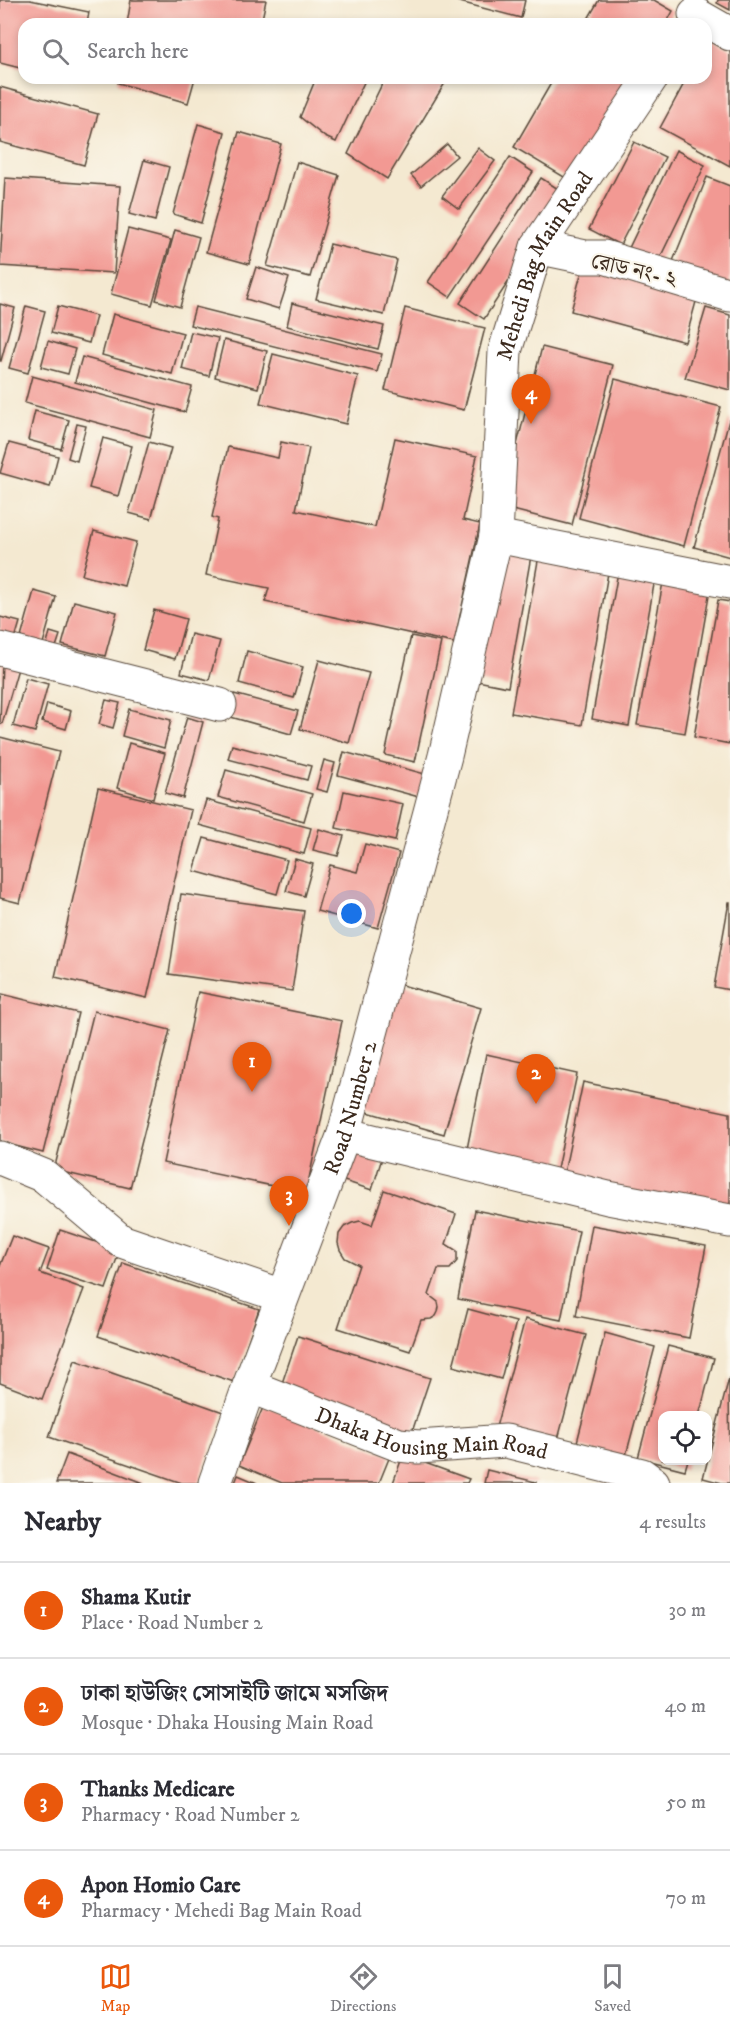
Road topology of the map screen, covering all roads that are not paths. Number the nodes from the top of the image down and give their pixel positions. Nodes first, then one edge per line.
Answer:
1 (712, 23) edge
2 (730, 34) edge
3 (647, 84) edge
4 (537, 248) junction
5 (730, 295) edge
6 (496, 536) junction
7 (730, 582) edge
8 (0, 649) edge
9 (220, 705) dead end
10 (446, 756) joint
11 (344, 1134) junction
12 (0, 1158) edge
13 (730, 1221) edge
14 (282, 1296) junction
15 (249, 1386) junction
16 (215, 1483) edge
17 (652, 1483) edge

1 - 2 street
3 - 4 street, Mehedi Bag Main Road
4 - 5 street, রোড নং- ২
4 - 6 street, Mehedi Bag Main Road
6 - 7 street
6 - 10 street, Mehedi Bag Main Road
8 - 9 street
10 - 11 street, Road Number 2
11 - 13 street
11 - 14 street, Road Number 2
12 - 14 street
14 - 15 street, Road Number 2
15 - 16 street, Road Number 2
15 - 17 street, Dhaka Housing Main Road

